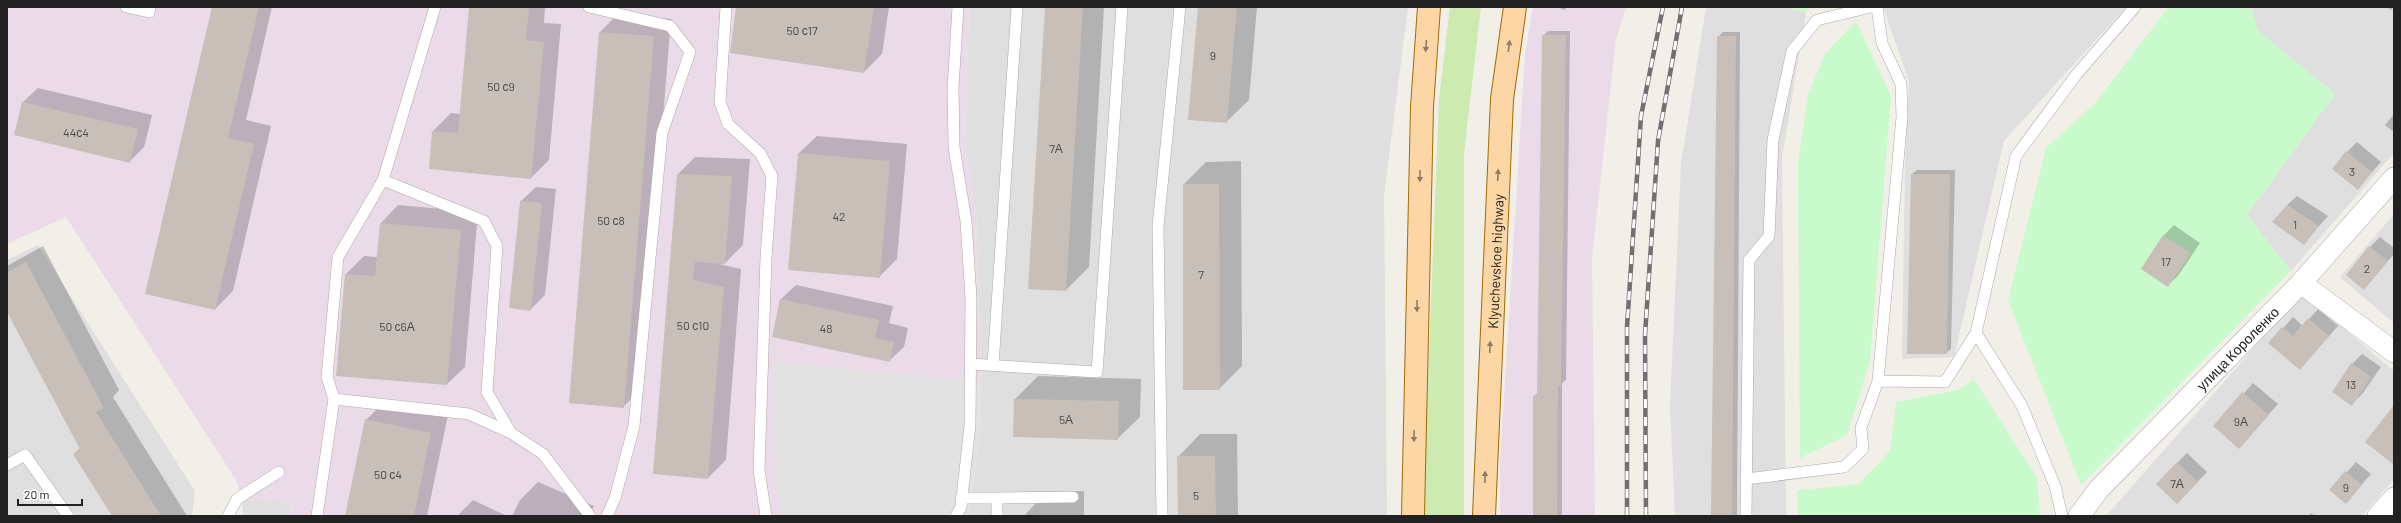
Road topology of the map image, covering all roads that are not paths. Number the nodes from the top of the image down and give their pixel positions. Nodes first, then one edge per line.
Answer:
1 (126, 7) edge
2 (150, 7) edge
3 (436, 7) edge
4 (589, 7) edge
5 (726, 7) edge
6 (958, 7) edge
7 (1017, 7) edge
8 (1122, 7) edge
9 (1180, 7) edge
10 (1429, 7) edge
11 (1515, 7) edge
12 (1871, 7) edge
13 (1877, 7) edge
14 (2135, 7) edge
15 (2394, 178) edge
16 (383, 180) junction
17 (2301, 283) junction
18 (1976, 333) junction
19 (2394, 352) edge
20 (970, 364) junction
21 (993, 365) junction
22 (1878, 381) junction
23 (334, 399) junction
24 (511, 433) junction
25 (7, 464) edge
26 (279, 472) dead end
27 (1746, 479) junction
28 (1073, 497) dead end
29 (962, 498) junction
30 (997, 498) junction
31 (2394, 498) edge
32 (68, 516) edge
33 (228, 516) edge
34 (317, 516) edge
35 (590, 516) edge
36 (607, 516) edge
37 (766, 516) edge
38 (956, 516) edge
39 (997, 516) edge
40 (1162, 516) edge
41 (1413, 516) edge
42 (1484, 516) edge
43 (1746, 516) edge
44 (2062, 516) edge
45 (2079, 516) edge
46 (2378, 516) edge

1 - 2 lane
3 - 16 lane
4 - 36 lane
5 - 37 lane
6 - 20 lane
7 - 21 lane
8 - 21 lane
9 - 40 lane
10 -> 41 main road
42 -> 11 main road, Klyuchevskoe highway
12 - 27 lane
13 - 22 lane
14 - 18 lane
15 - 17 street, улица Короленко
16 - 23 lane
16 - 24 lane
17 - 19 street
17 - 45 street, улица Короленко
18 - 22 lane
18 - 44 lane
20 - 21 lane
20 - 29 lane
22 - 27 lane
23 - 24 lane
23 - 34 lane
24 - 35 lane
25 - 32 lane
26 - 33 lane
27 - 43 lane
28 - 30 lane
29 - 30 lane
29 - 38 lane
30 - 39 lane
31 - 46 street

